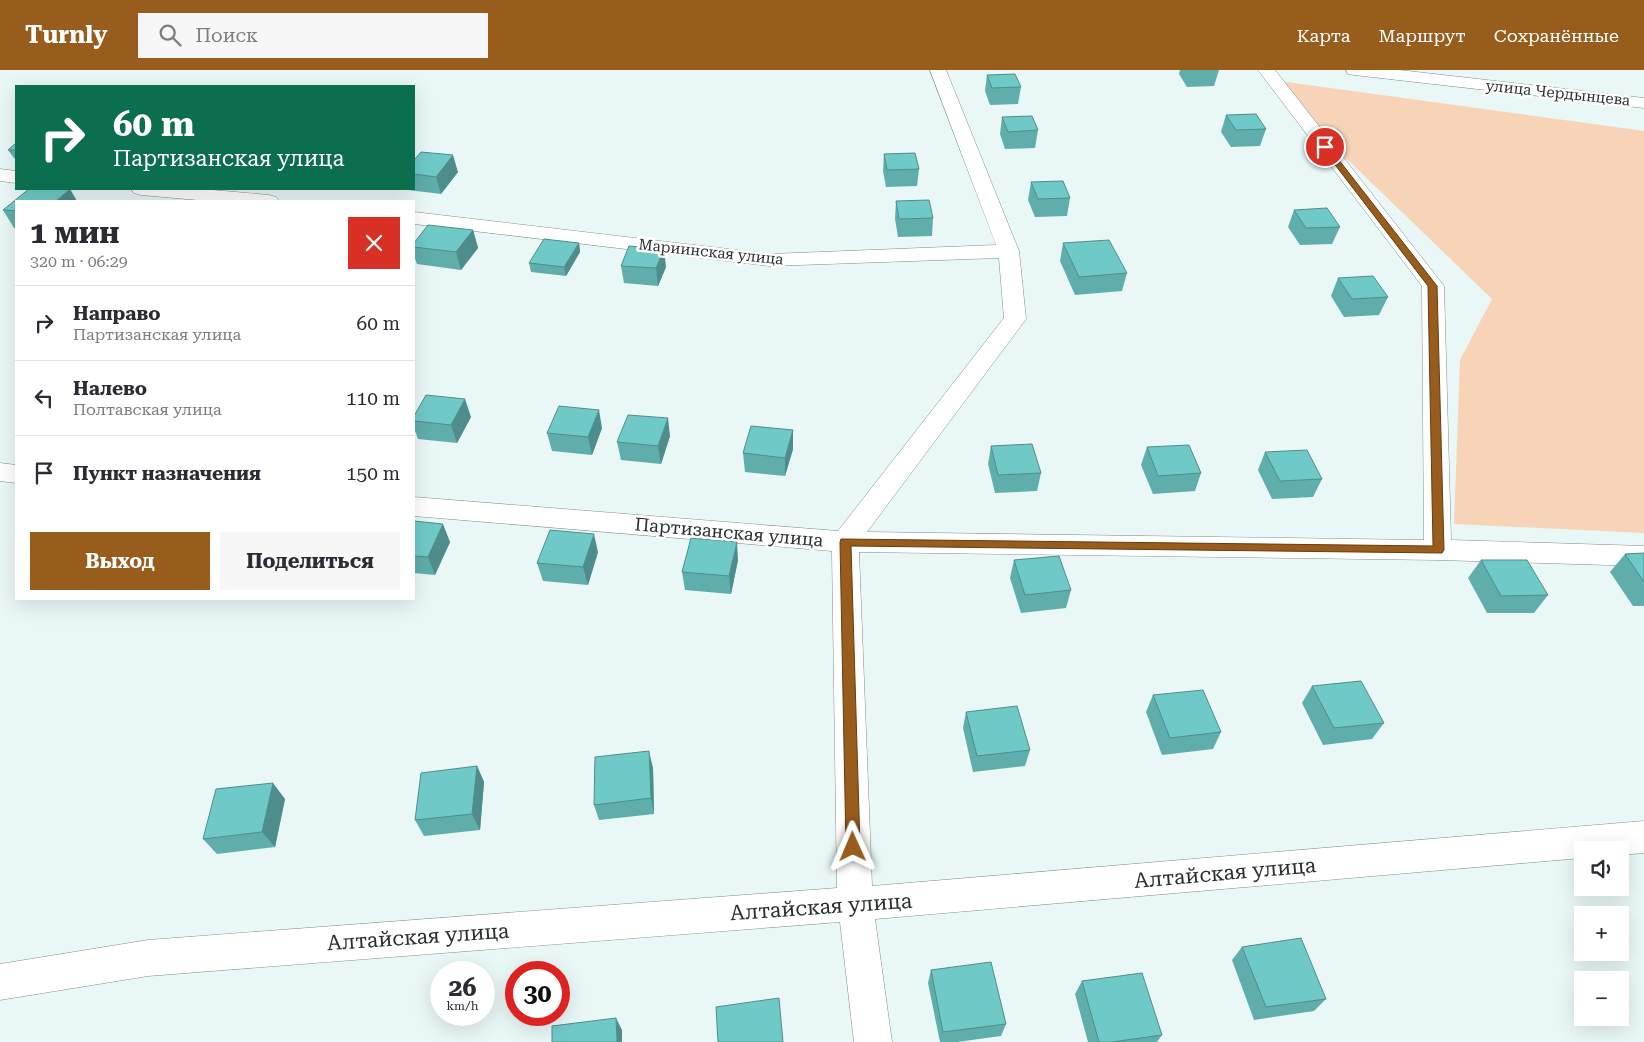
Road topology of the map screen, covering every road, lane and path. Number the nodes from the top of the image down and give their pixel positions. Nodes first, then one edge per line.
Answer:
1 (938, 70) edge
2 (1266, 70) edge
3 (1354, 70) edge
4 (1644, 103) edge
5 (0, 176) edge
6 (15, 177) edge
7 (152, 190) edge
8 (258, 200) edge
9 (415, 218) edge
10 (1009, 251) junction
11 (0, 472) edge
12 (15, 474) edge
13 (415, 506) edge
14 (845, 542) junction
15 (1438, 550) junction
16 (1644, 556) edge
17 (1644, 837) edge
18 (855, 904) junction
19 (0, 982) edge
20 (873, 1042) edge

1 - 10 street
2 - 15 street
3 - 4 street, улица Чердынцева
5 - 6 street
7 - 8 street
9 - 10 street, Мариинская улица
10 - 14 street
11 - 12 street
13 - 14 street, Партизанская улица
14 - 15 street, Партизанская улица
14 - 18 street
15 - 16 street, Партизанская улица
17 - 18 street, Алтайская улица
18 - 19 street, Алтайская улица
18 - 20 street

